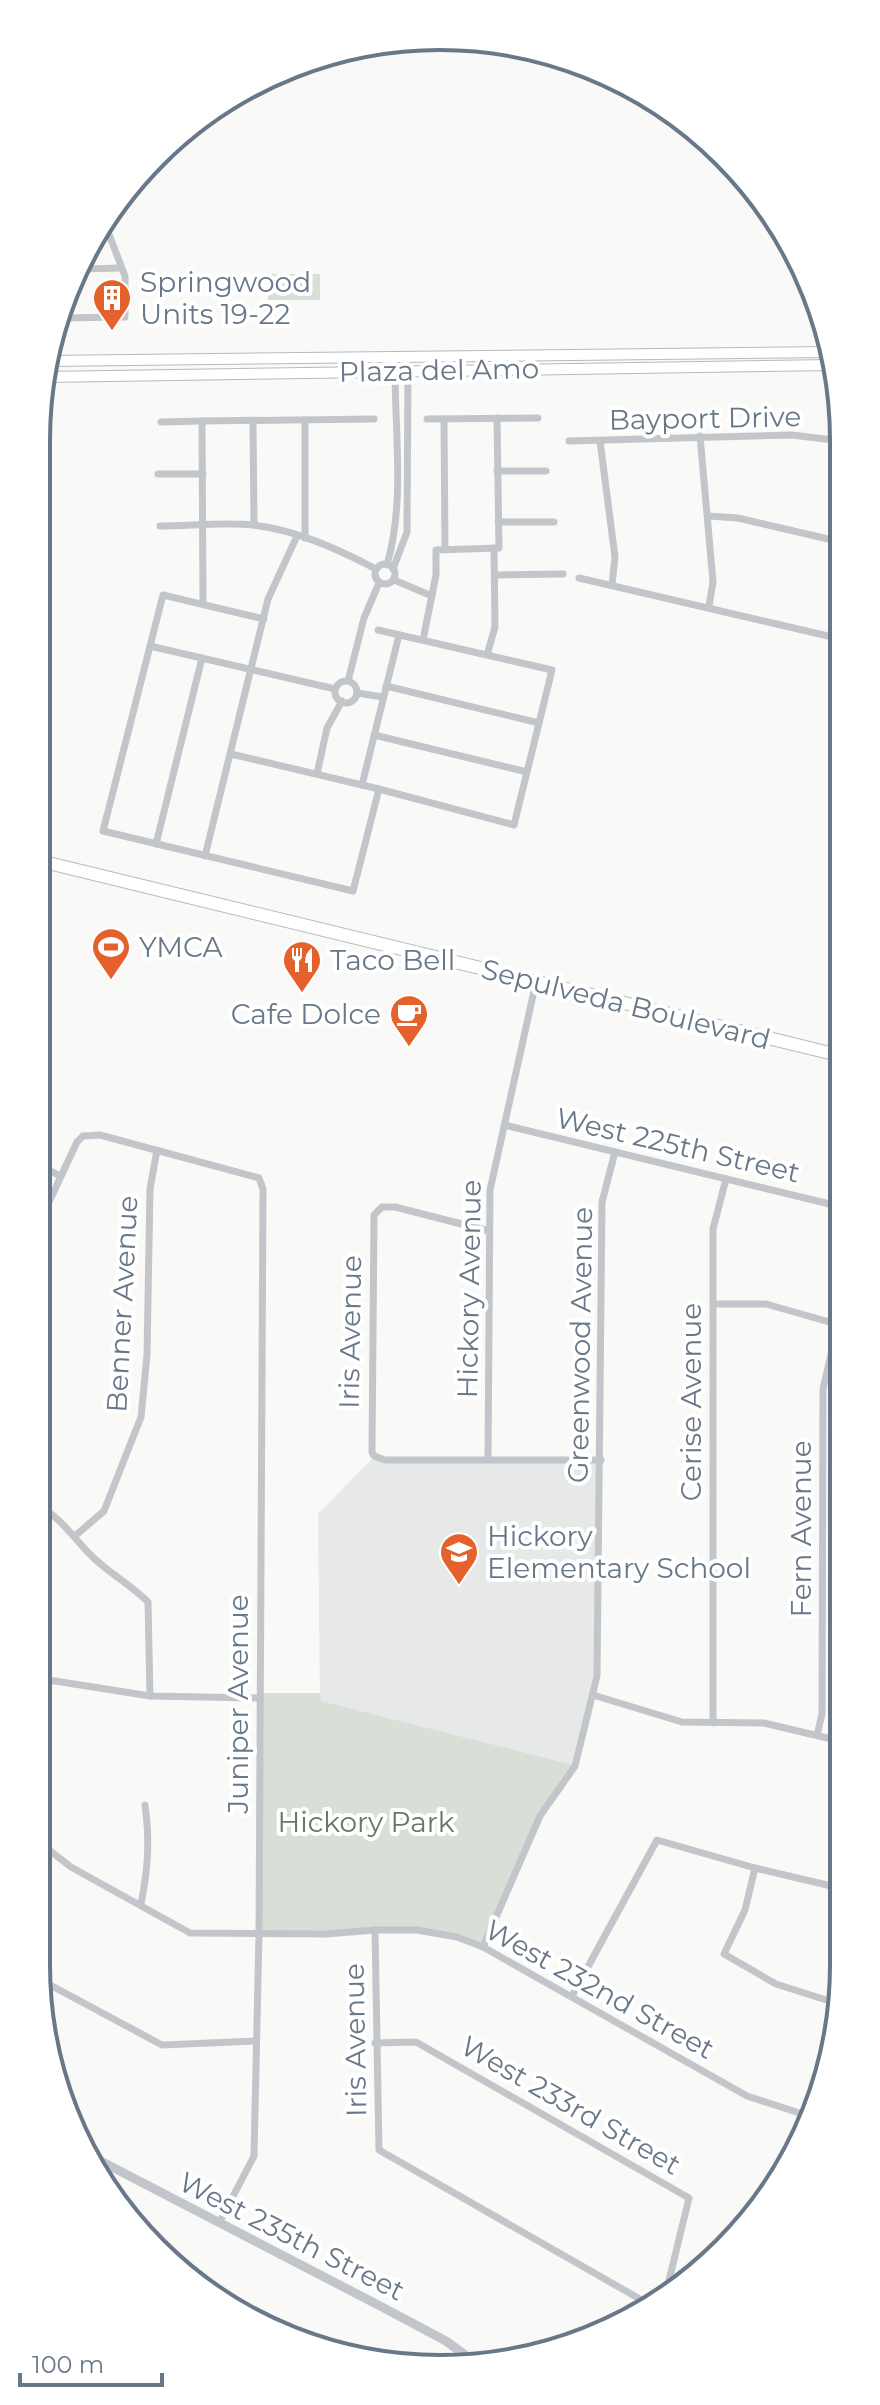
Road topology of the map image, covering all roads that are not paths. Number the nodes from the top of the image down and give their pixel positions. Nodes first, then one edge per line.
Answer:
1 (109, 234) edge
2 (121, 268) junction
3 (90, 269) edge
4 (70, 318) edge
5 (820, 352) edge
6 (634, 354) junction
7 (395, 357) junction
8 (408, 357) junction
9 (58, 361) edge
10 (144, 361) junction
11 (823, 365) edge
12 (635, 368) junction
13 (395, 370) junction
14 (408, 370) junction
15 (144, 375) junction
16 (55, 377) edge
17 (497, 418) junction
18 (538, 418) dead end
19 (374, 419) dead end
20 (427, 419) dead end
21 (444, 419) junction
22 (305, 420) junction
23 (202, 421) junction
24 (161, 422) dead end
25 (253, 422) junction
26 (700, 436) junction
27 (830, 440) edge
28 (569, 441) dead end
29 (600, 441) junction
30 (497, 471) junction
31 (546, 471) dead end
32 (158, 474) dead end
33 (203, 474) junction
34 (708, 516) junction
35 (498, 522) junction
36 (554, 522) dead end
37 (204, 525) junction
38 (254, 525) junction
39 (160, 526) dead end
40 (301, 537) junction
41 (830, 539) edge
42 (494, 548) junction
43 (445, 550) junction
44 (390, 567) junction
45 (376, 569) junction
46 (563, 574) dead end
47 (496, 575) junction
48 (579, 578) dead end
49 (394, 580) junction
50 (379, 583) junction
51 (612, 585) junction
52 (432, 596) junction
53 (203, 603) junction
54 (709, 606) junction
55 (264, 619) junction
56 (378, 630) dead end
57 (399, 635) junction
58 (830, 636) edge
59 (423, 640) junction
60 (150, 646) junction
61 (487, 655) junction
62 (202, 658) junction
63 (252, 670) junction
64 (348, 681) junction
65 (386, 686) junction
66 (335, 689) junction
67 (357, 693) junction
68 (383, 697) junction
69 (342, 701) junction
70 (539, 723) junction
71 (374, 735) junction
72 (231, 754) junction
73 (527, 772) junction
74 (317, 774) junction
75 (362, 785) junction
76 (379, 789) junction
77 (156, 844) junction
78 (205, 856) junction
79 (50, 863) edge
80 (536, 982) junction
81 (830, 1053) edge
82 (504, 1125) junction
83 (157, 1150) junction
84 (615, 1152) junction
85 (50, 1171) edge
86 (60, 1176) junction
87 (726, 1179) junction
88 (50, 1195) edge
89 (830, 1204) edge
90 (489, 1231) junction
91 (714, 1304) junction
92 (830, 1321) edge
93 (830, 1362) edge
94 (488, 1459) junction
95 (601, 1460) junction
96 (50, 1512) edge
97 (75, 1536) junction
98 (50, 1680) edge
99 (593, 1695) junction
100 (150, 1696) junction
101 (260, 1698) junction
102 (713, 1723) junction
103 (817, 1735) junction
104 (830, 1738) edge
105 (145, 1805) dead end
106 (50, 1851) edge
107 (755, 1868) junction
108 (830, 1886) edge
109 (141, 1904) junction
110 (375, 1930) junction
111 (259, 1934) junction
112 (483, 1947) junction
113 (51, 1985) edge
114 (572, 1996) junction
115 (828, 2001) edge
116 (256, 2041) junction
117 (375, 2043) junction
118 (800, 2113) edge
119 (104, 2163) edge
120 (219, 2223) junction
121 (669, 2280) edge
122 (641, 2299) edge
123 (463, 2354) edge

1 - 2 street
2 - 3 street
2 - 4 street
5 - 6 main road, Plaza del Amo
6 - 8 main road, Plaza del Amo
6 - 12 main road
7 - 8 main road, Plaza del Amo
7 - 10 main road, Plaza del Amo
7 - 13 main road
8 - 14 main road
9 - 10 main road, Plaza del Amo
10 - 15 main road
11 - 12 main road, Plaza del Amo
12 - 14 main road, Plaza del Amo
13 - 14 main road, Plaza del Amo
13 - 15 main road, Plaza del Amo
13 - 44 street
14 - 44 street
15 - 16 main road, Plaza del Amo
17 - 18 street
17 - 21 street
17 - 30 street
19 - 22 street
20 - 21 street
21 - 43 street
22 - 25 street
22 - 40 street
23 - 24 street
23 - 25 street
23 - 33 street
25 - 38 street
26 - 27 street, Bayport Drive
26 - 29 street, Bayport Drive
26 - 34 street
28 - 29 street, Bayport Drive
29 - 51 street
30 - 31 street
30 - 35 street
32 - 33 street
33 - 37 street
34 - 41 street
34 - 54 street
35 - 36 street
35 - 42 street
37 - 38 street
37 - 39 street
37 - 53 street
38 - 40 street
40 - 45 street
40 - 55 street
42 - 43 street
42 - 47 street
43 - 52 street
44 - 45 street
44 - 49 street
45 - 50 street
46 - 47 street
47 - 61 street
48 - 51 street
49 - 50 street
49 - 52 street
50 - 64 street
51 - 54 street
52 - 59 street
53 - 55 street
53 - 60 street
54 - 58 street
55 - 63 street
56 - 57 street
57 - 59 street
57 - 65 street
59 - 61 street
60 - 62 street
60 - 77 street
61 - 70 street
62 - 63 street
62 - 77 street
63 - 66 street
63 - 72 street
64 - 66 street
64 - 67 street
65 - 68 street
65 - 70 street
66 - 69 street
67 - 68 street
67 - 69 street
68 - 71 street
69 - 74 street
70 - 73 street
71 - 73 street
71 - 75 street
72 - 74 street
72 - 78 street
73 - 76 street
74 - 75 street
75 - 76 street
76 - 78 street
77 - 78 street
79 - 80 main road, Sepulveda Boulevard
80 - 81 main road, Sepulveda Boulevard
80 - 82 street, Hickory Avenue
82 - 84 street, West 225th Street
82 - 90 street, Hickory Avenue
83 - 86 street
83 - 97 street, Benner Avenue
83 - 101 street, Juniper Avenue
84 - 87 street, West 225th Street
84 - 95 street, Greenwood Avenue
85 - 86 street
86 - 88 street
87 - 89 street, West 225th Street
87 - 91 street, Cerise Avenue
90 - 94 street, Hickory Avenue
90 - 94 street, Iris Avenue
91 - 92 street
91 - 102 street, Cerise Avenue
93 - 103 street, Fern Avenue
94 - 95 street
95 - 99 street, Greenwood Avenue
96 - 97 street
97 - 100 street
98 - 100 street
99 - 102 street
99 - 112 street, Greenwood Avenue
100 - 101 street
101 - 111 street, Juniper Avenue
102 - 103 street
103 - 104 street
105 - 109 street
106 - 109 street, West 232nd Street
107 - 108 street
107 - 114 street
107 - 115 street
109 - 111 street, West 232nd Street
110 - 111 street, West 232nd Street
110 - 112 street, West 232nd Street
110 - 117 street, Iris Avenue
111 - 116 street, Juniper Avenue
112 - 114 street, West 232nd Street
113 - 116 street
114 - 118 street, West 232nd Street
116 - 120 street, Juniper Avenue
117 - 121 street, West 233rd Street
117 - 122 street, Iris Avenue
119 - 120 street, West 235th Street
120 - 123 street, West 235th Street

